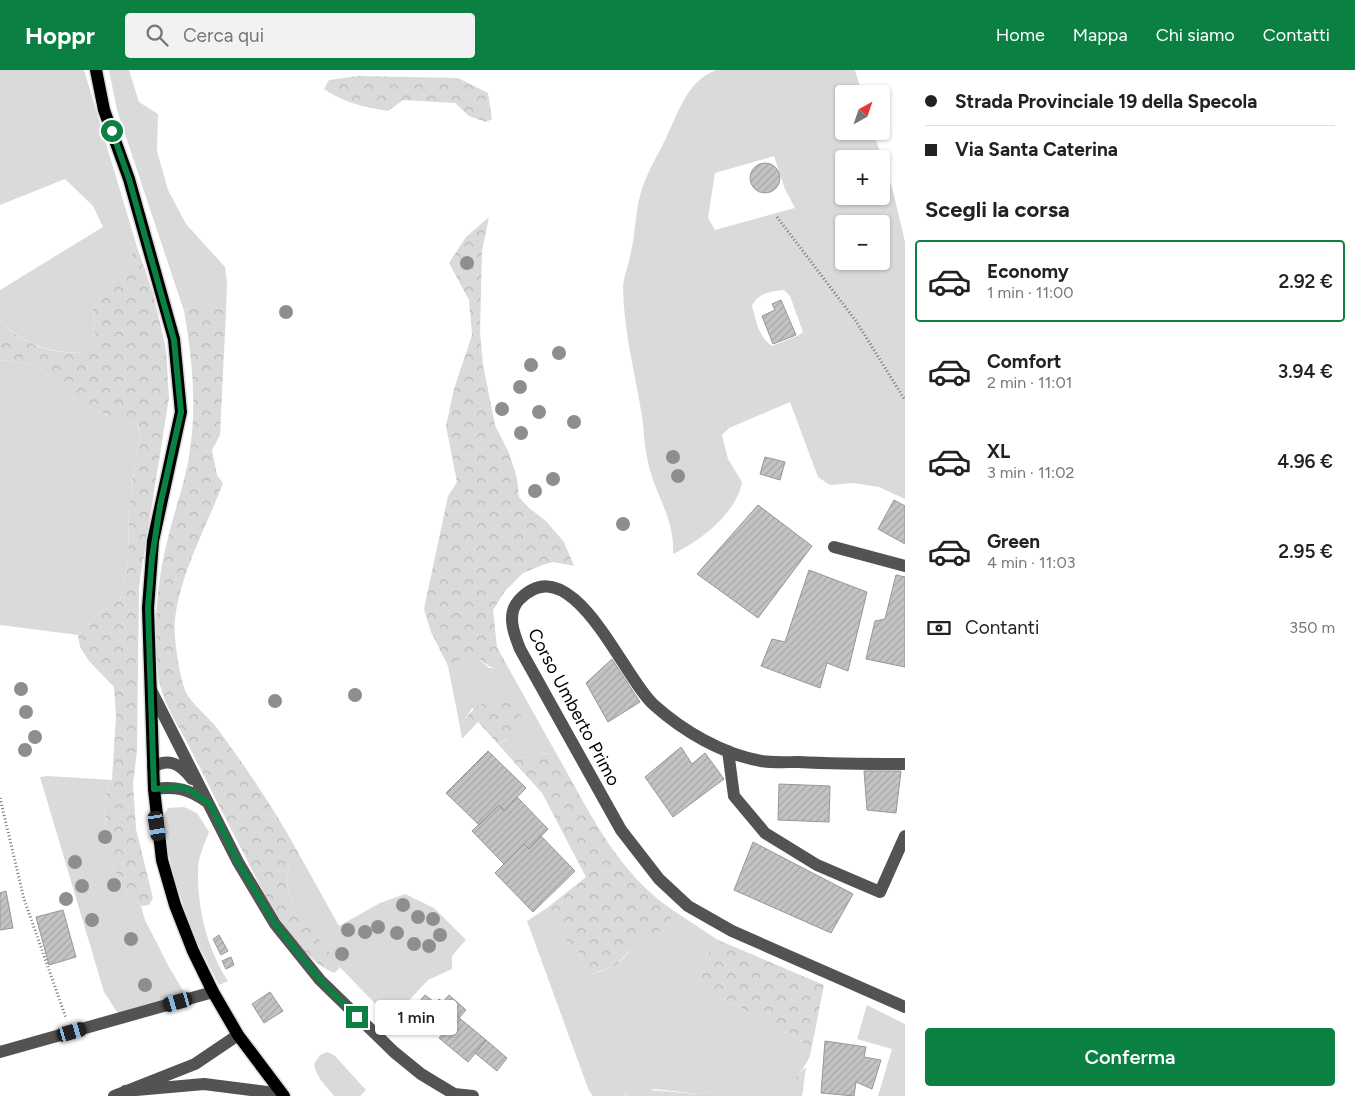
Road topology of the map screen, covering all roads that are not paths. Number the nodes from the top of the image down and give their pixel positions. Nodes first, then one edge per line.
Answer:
1 (96, 70) edge
2 (834, 547) dead end
3 (905, 566) edge
4 (151, 690) junction
5 (728, 751) junction
6 (905, 764) edge
7 (153, 767) junction
8 (154, 789) junction
9 (210, 804) junction
10 (905, 836) edge
11 (213, 992) junction
12 (905, 1007) edge
13 (238, 1035) junction
14 (0, 1052) edge
15 (120, 1094) edge
16 (283, 1095) edge
17 (455, 1095) edge
18 (473, 1096) edge

1 - 4 main road
2 - 3 street
4 - 7 main road
4 - 9 street
5 - 6 street, Corso Umberto Primo
5 - 10 street
5 - 12 street, Corso Umberto Primo
7 - 8 main road
7 - 9 street
8 - 9 street
8 - 11 main road
9 - 17 street
11 - 13 main road
11 - 14 street
13 - 15 street
13 - 16 main road
15 - 16 street
17 - 18 street

